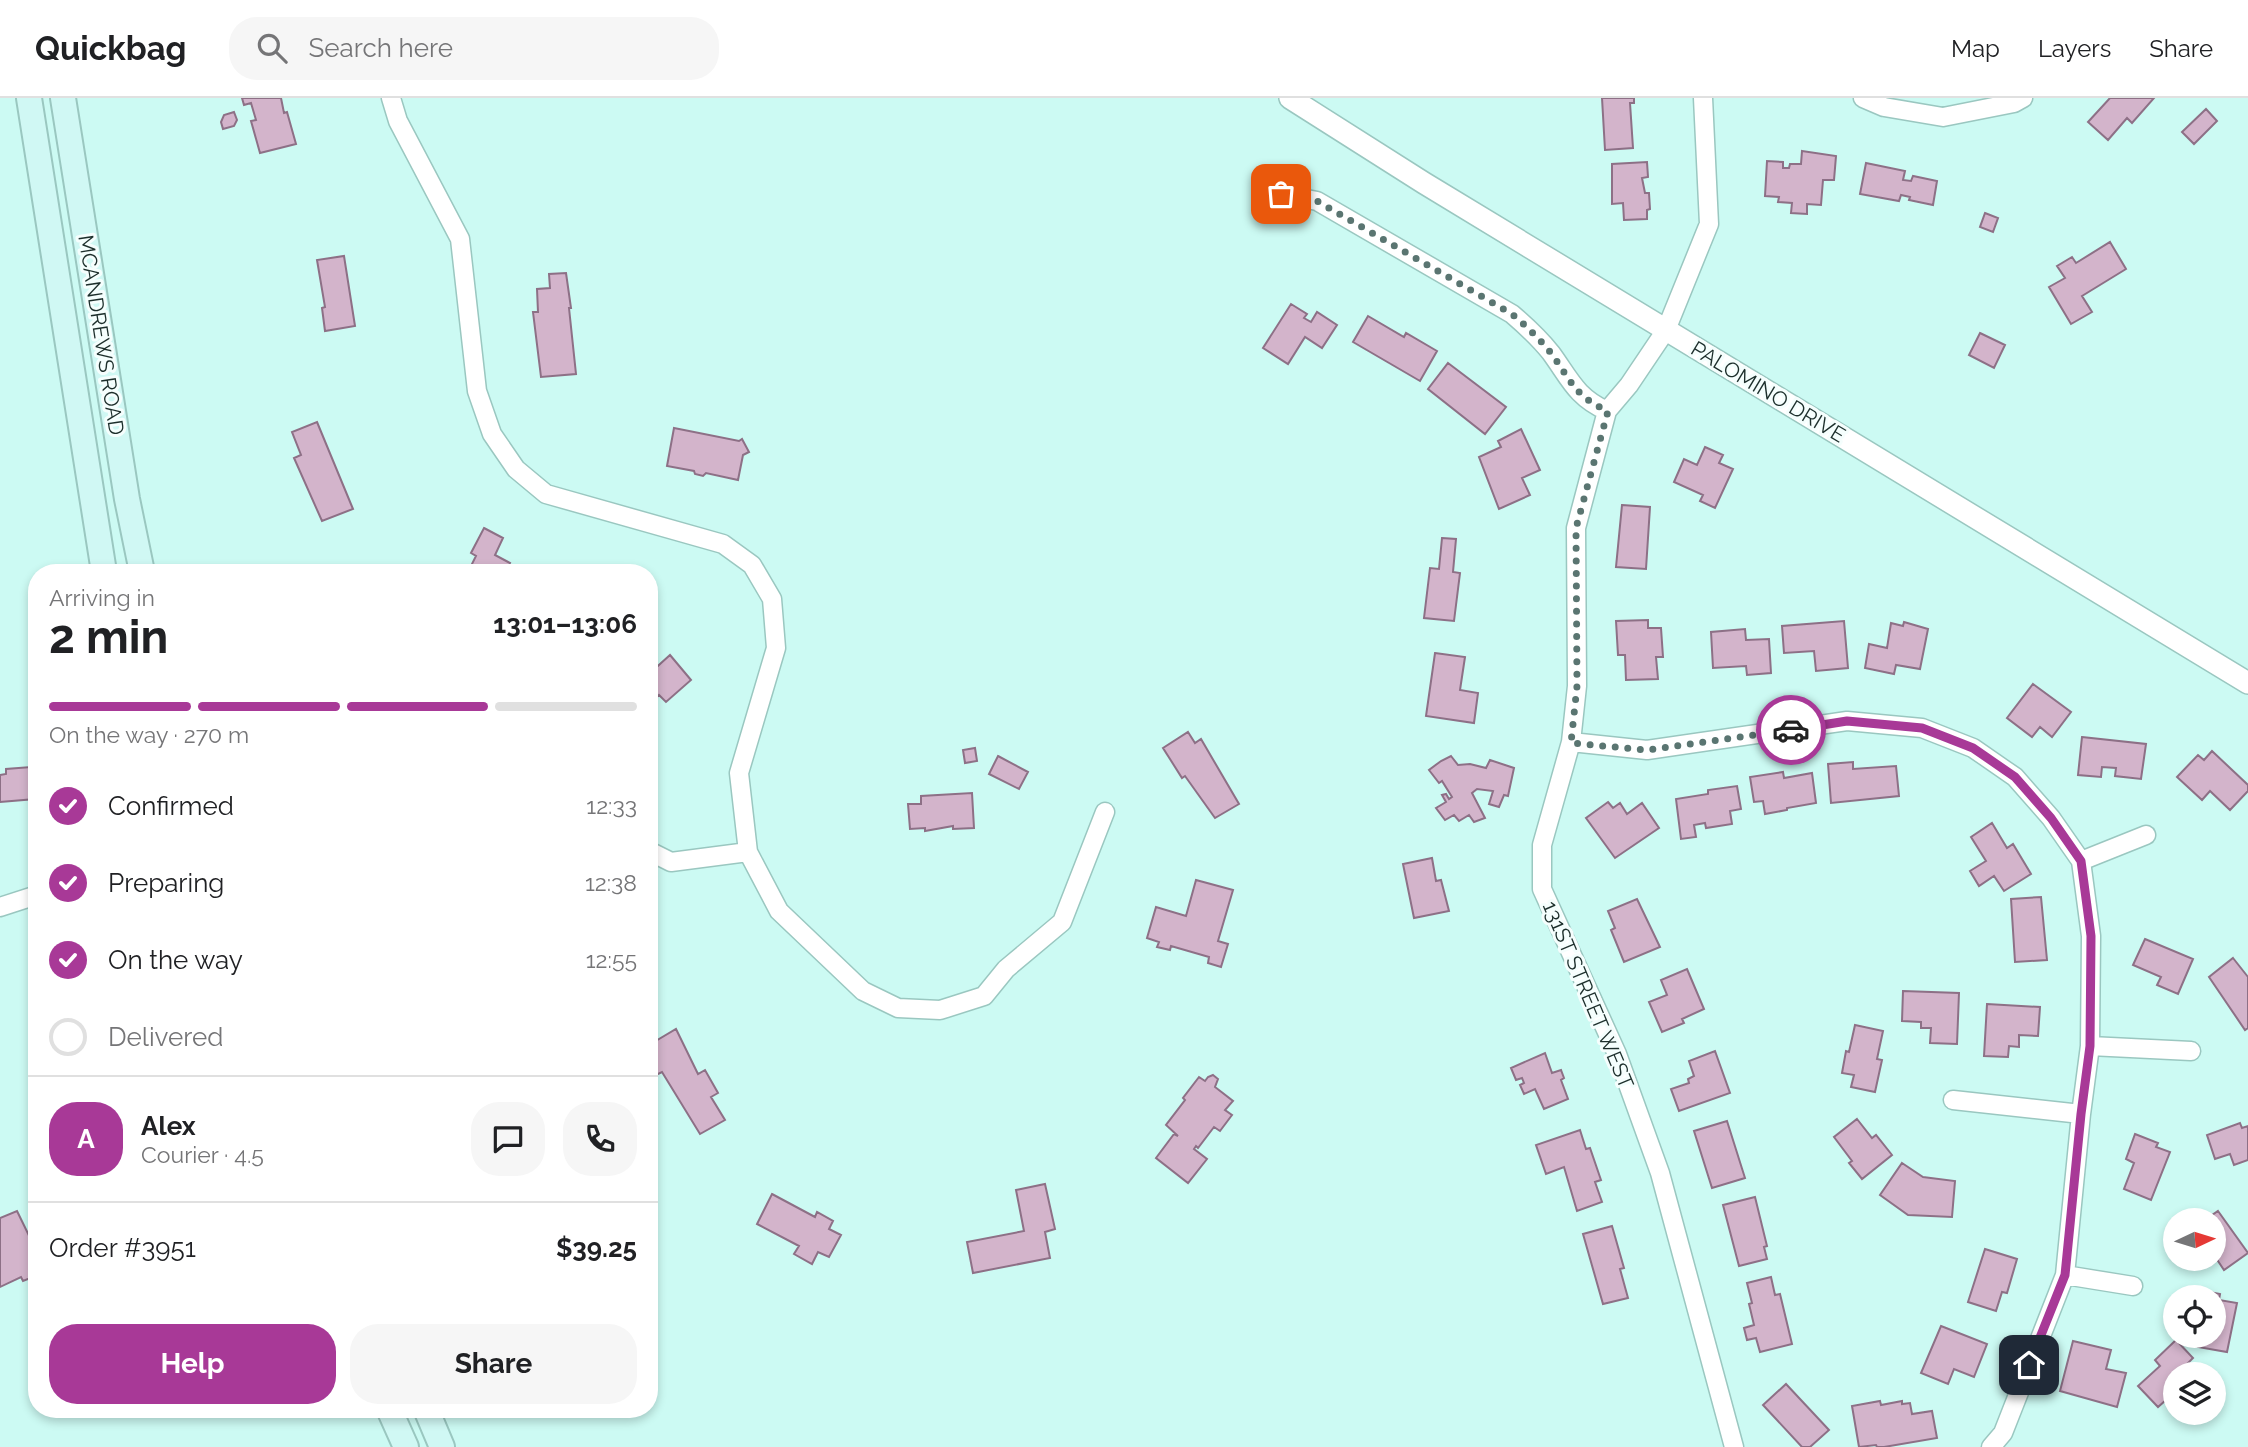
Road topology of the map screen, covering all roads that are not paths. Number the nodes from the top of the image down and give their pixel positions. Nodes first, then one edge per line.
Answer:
1 (29, 98) edge
2 (63, 98) edge
3 (391, 98) edge
4 (1703, 98) edge
5 (1863, 98) edge
6 (2023, 98) edge
7 (1300, 100) edge
8 (1281, 194) dead end
9 (1666, 330) junction
10 (1608, 411) junction
11 (103, 564) edge
12 (140, 564) edge
13 (2248, 683) edge
14 (1571, 743) junction
15 (1105, 812) dead end
16 (2146, 835) dead end
17 (748, 852) junction
18 (658, 856) edge
19 (2081, 861) junction
20 (28, 898) edge
21 (0, 907) edge
22 (2090, 1046) junction
23 (2191, 1051) dead end
24 (1953, 1100) dead end
25 (2081, 1114) junction
26 (2065, 1275) junction
27 (2133, 1286) dead end
28 (393, 1418) edge
29 (430, 1418) edge
30 (406, 1447) edge
31 (442, 1447) edge
32 (1734, 1447) edge
33 (1991, 1447) edge

1 - 11 main road, MCANDREWS ROAD
2 - 12 main road, MCANDREWS ROAD
3 - 17 street
4 - 9 street, 131ST STREET WEST
5 - 6 street
7 - 9 street, PALOMINO DRIVE
8 - 10 street
9 - 10 street, 131ST STREET WEST
9 - 13 street, PALOMINO DRIVE
10 - 14 street, 131ST STREET WEST
14 - 19 street
14 - 32 street, 131ST STREET WEST
15 - 17 street
16 - 19 street
17 - 18 street
19 - 22 street
20 - 21 street
22 - 23 street
22 - 25 street
24 - 25 street
25 - 26 street
26 - 27 street
26 - 33 street
28 - 30 main road
29 - 31 main road

